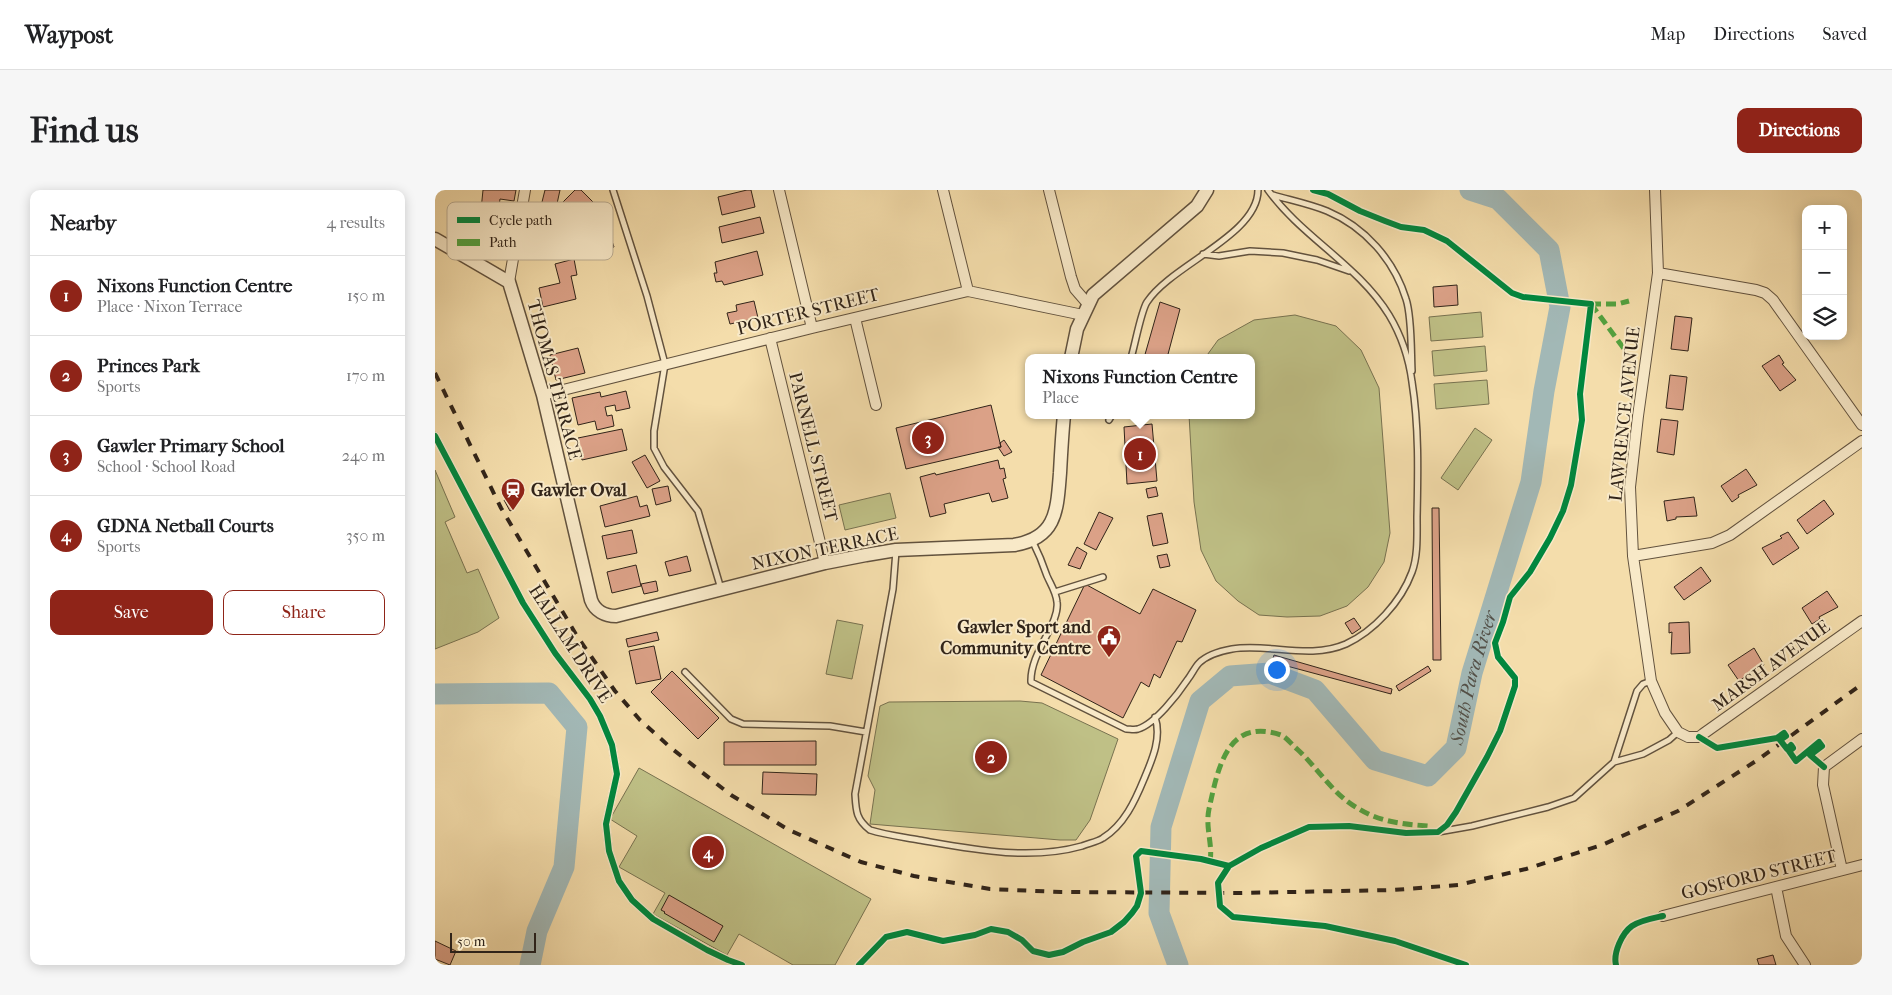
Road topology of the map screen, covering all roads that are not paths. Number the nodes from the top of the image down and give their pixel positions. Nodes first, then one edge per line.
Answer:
1 (613, 190) edge
2 (779, 190) edge
3 (943, 190) edge
4 (1049, 190) edge
5 (1207, 190) edge
6 (1258, 190) edge
7 (1655, 190) edge
8 (1269, 192) edge
9 (435, 239) edge
10 (447, 246) edge
11 (1203, 254) junction
12 (471, 260) edge
13 (513, 260) edge
14 (1352, 272) junction
15 (1658, 273) junction
16 (509, 282) junction
17 (968, 291) junction
18 (1085, 309) junction
19 (855, 318) junction
20 (813, 328) junction
21 (770, 338) junction
22 (1072, 354) edge
23 (1132, 354) edge
24 (665, 364) junction
25 (1412, 382) junction
26 (543, 395) junction
27 (876, 405) dead end
28 (1064, 419) edge
29 (1862, 426) edge
30 (435, 436) edge
31 (1862, 442) edge
32 (1032, 540) junction
33 (896, 550) junction
34 (1633, 556) junction
35 (825, 564) junction
36 (1103, 577) dead end
37 (721, 590) junction
38 (1055, 592) junction
39 (591, 600) joint
40 (1862, 621) edge
41 (685, 672) dead end
42 (1651, 681) junction
43 (1155, 717) junction
44 (866, 732) junction
45 (1679, 732) junction
46 (1862, 738) edge
47 (1615, 762) junction
48 (1438, 832) dead end
49 (1862, 865) edge
50 (1842, 870) junction
51 (1776, 887) junction
52 (1663, 916) dead end
53 (742, 965) edge
54 (1805, 965) edge

1 - 24 lane
2 - 20 street
3 - 17 street
4 - 18 street
5 - 18 street
6 - 11 lane
7 - 15 street, LAWRENCE AVENUE
8 - 14 lane
8 - 25 lane
9 - 10 street, THOMAS TERRACE
11 - 14 lane
11 - 23 lane
12 - 16 street, THOMAS TERRACE
13 - 16 street
14 - 25 lane
15 - 29 street
15 - 34 street, LAWRENCE AVENUE
16 - 26 street, THOMAS TERRACE
17 - 18 street, PORTER STREET
17 - 19 street, PORTER STREET
18 - 22 street
19 - 20 street, PORTER STREET
19 - 27 street
20 - 21 street, PORTER STREET
21 - 24 street, PORTER STREET
21 - 35 street, PARNELL STREET
24 - 26 street, PORTER STREET
24 - 37 lane
25 - 43 lane
26 - 39 street, THOMAS TERRACE
28 - 32 street
30 - 53 lane, HALLAM DRIVE
31 - 34 street
32 - 33 street, NIXON TERRACE
32 - 38 lane
33 - 35 street, NIXON TERRACE
33 - 44 lane
34 - 42 street, LAWRENCE AVENUE
35 - 37 street, NIXON TERRACE
36 - 38 lane
37 - 39 street, NIXON TERRACE
38 - 43 lane
40 - 45 street, MARSH AVENUE
41 - 44 lane
42 - 45 street, LAWRENCE AVENUE
42 - 47 lane
43 - 44 lane
45 - 47 lane
46 - 50 street
47 - 48 lane
49 - 50 street, GOSFORD STREET
50 - 51 street, GOSFORD STREET
51 - 52 street, GOSFORD STREET
51 - 54 street

